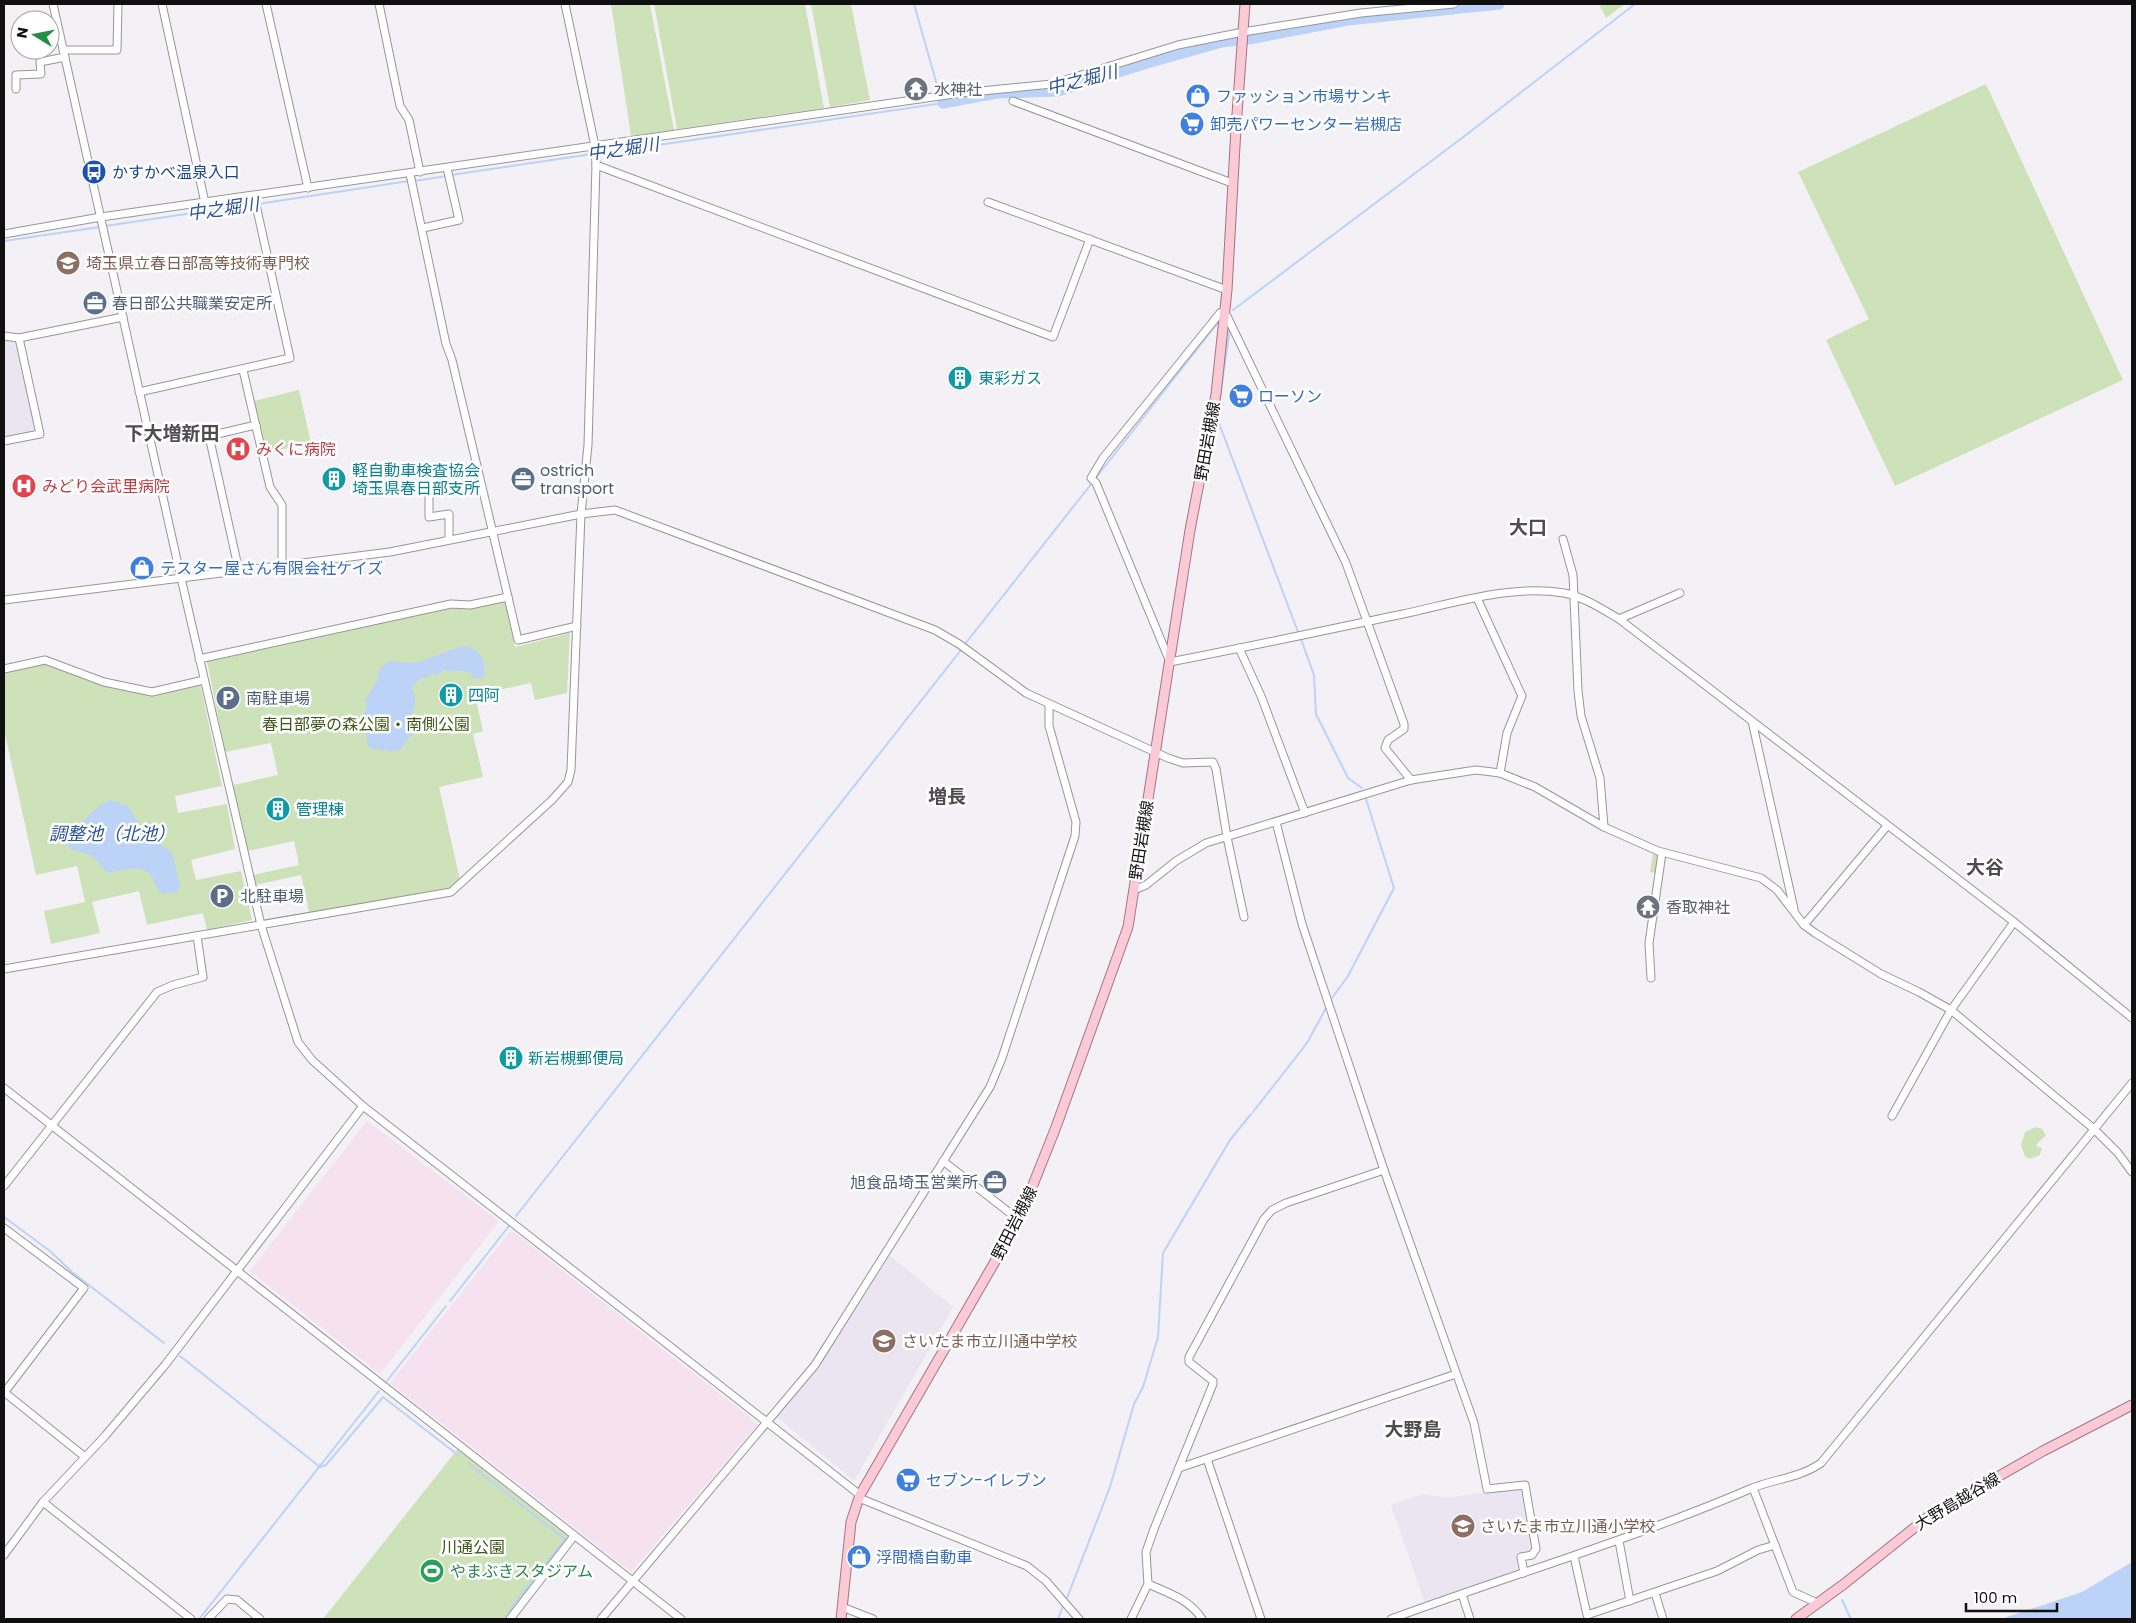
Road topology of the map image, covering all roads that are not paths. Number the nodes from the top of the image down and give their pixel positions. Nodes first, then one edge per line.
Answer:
1 (53, 4) edge
2 (118, 4) edge
3 (162, 4) edge
4 (266, 4) edge
5 (379, 4) edge
6 (565, 4) edge
7 (1245, 4) edge
8 (1454, 4) edge
9 (1243, 32) junction
10 (64, 53) junction
11 (16, 88) dead end
12 (1013, 101) dead end
13 (595, 148) junction
14 (596, 161) junction
15 (447, 168) junction
16 (420, 172) junction
17 (410, 174) junction
18 (1232, 183) junction
19 (308, 188) junction
20 (255, 201) junction
21 (988, 202) dead end
22 (205, 203) junction
23 (101, 217) junction
24 (423, 228) junction
25 (4, 234) edge
26 (1090, 239) junction
27 (1227, 290) junction
28 (1225, 315) junction
29 (123, 316) junction
30 (4, 336) edge
31 (19, 338) junction
32 (243, 370) junction
33 (139, 392) junction
34 (256, 425) junction
35 (4, 442) edge
36 (429, 492) dead end
37 (581, 514) junction
38 (493, 531) junction
39 (449, 539) junction
40 (1564, 539) dead end
41 (282, 565) junction
42 (239, 571) junction
43 (180, 578) junction
44 (1680, 592) dead end
45 (1574, 597) junction
46 (508, 598) junction
47 (1478, 598) junction
48 (4, 600) edge
49 (1619, 619) junction
50 (1369, 621) junction
51 (577, 626) junction
52 (1239, 648) junction
53 (199, 659) junction
54 (1170, 662) junction
55 (4, 669) edge
56 (204, 680) junction
57 (1049, 704) junction
58 (1752, 722) junction
59 (1154, 752) junction
60 (1500, 773) junction
61 (1411, 780) junction
62 (1305, 813) junction
63 (1276, 822) junction
64 (1887, 826) junction
65 (1604, 827) junction
66 (1227, 837) junction
67 (1662, 853) junction
68 (1134, 890) junction
69 (1794, 912) junction
70 (1244, 917) dead end
71 (2014, 922) junction
72 (260, 925) junction
73 (1804, 925) junction
74 (197, 936) junction
75 (4, 969) edge
76 (1651, 978) dead end
77 (1950, 1010) junction
78 (2132, 1018) edge
79 (2132, 1083) edge
80 (4, 1088) edge
81 (363, 1106) junction
82 (1892, 1116) dead end
83 (52, 1126) junction
84 (2094, 1129) junction
85 (943, 1161) junction
86 (1384, 1170) junction
87 (2132, 1172) edge
88 (4, 1186) edge
89 (1019, 1220) junction
90 (4, 1228) edge
91 (238, 1272) junction
92 (1456, 1374) junction
93 (4, 1392) edge
94 (2132, 1405) edge
95 (768, 1422) junction
96 (85, 1457) junction
97 (1207, 1459) junction
98 (1180, 1468) junction
99 (1753, 1488) junction
100 (859, 1496) junction
101 (43, 1502) junction
102 (574, 1536) junction
103 (1619, 1540) junction
104 (1775, 1545) junction
105 (4, 1555) edge
106 (1574, 1556) junction
107 (1524, 1573) junction
108 (633, 1582) junction
109 (1148, 1584) junction
110 (1655, 1593) junction
111 (1462, 1594) junction
112 (1630, 1600) junction
113 (1817, 1603) junction
114 (842, 1607) junction
115 (191, 1619) edge
116 (208, 1619) edge
117 (260, 1619) edge
118 (510, 1619) edge
119 (601, 1619) edge
120 (681, 1619) edge
121 (841, 1619) edge
122 (873, 1619) edge
123 (1079, 1619) edge
124 (1131, 1619) edge
125 (1202, 1619) edge
126 (1261, 1619) edge
127 (1391, 1619) edge
128 (1470, 1619) edge
129 (1663, 1619) edge
130 (1796, 1619) edge

1 - 10 street
2 - 10 street
3 - 22 street
4 - 19 street
5 - 16 street
6 - 13 street
7 - 9 main road, 野田岩槻線
8 - 9 street
9 - 13 street
9 - 18 main road, 野田岩槻線
10 - 11 street
10 - 23 street
12 - 18 street
13 - 14 street
13 - 15 street
14 - 26 street
14 - 37 street
15 - 16 street
15 - 24 street
16 - 17 street
17 - 19 street
17 - 24 street
18 - 27 main road, 野田岩槻線
19 - 20 street
20 - 22 street
20 - 32 street
21 - 26 street
22 - 23 street
23 - 25 street
23 - 29 street
24 - 38 street
26 - 27 street
27 - 28 main road, 野田岩槻線
28 - 50 street
28 - 54 main road, 野田岩槻線
28 - 54 street
29 - 31 street
29 - 33 street
30 - 31 street
31 - 35 street
32 - 33 street
32 - 34 street
33 - 43 street
34 - 41 street
34 - 42 street
36 - 39 street
37 - 38 street
37 - 51 street
37 - 57 street
38 - 39 street
38 - 46 street
39 - 41 street
40 - 45 street
41 - 42 street
42 - 43 street
43 - 48 street
43 - 53 street
44 - 49 street
45 - 47 street
45 - 49 street
45 - 65 street
46 - 51 street
46 - 53 street
47 - 50 street
47 - 60 street
49 - 58 street
50 - 52 street
50 - 61 street
51 - 72 street
52 - 54 street
52 - 62 street
53 - 56 street
54 - 59 main road, 野田岩槻線
55 - 56 street
56 - 72 street
57 - 59 street
57 - 85 street
58 - 64 street
58 - 69 street
59 - 66 street
59 - 68 main road, 野田岩槻線
60 - 61 street
60 - 65 street
61 - 62 street
62 - 63 street
63 - 66 street
63 - 86 street
64 - 71 street
64 - 73 street
65 - 67 street
66 - 68 street
66 - 70 street
67 - 69 street
67 - 76 street
68 - 89 main road, 野田岩槻線
69 - 73 street
71 - 77 street
71 - 78 street
72 - 74 street
72 - 81 street
73 - 77 street
74 - 75 street
74 - 83 street
77 - 82 street
77 - 84 street
79 - 84 street
80 - 83 street
81 - 91 street
81 - 95 street
83 - 88 street
83 - 91 street
84 - 87 street
84 - 99 street
85 - 89 street
85 - 95 street
86 - 92 street
86 - 98 street
89 - 100 main road, 野田岩槻線
90 - 93 street
91 - 96 street
91 - 102 street
92 - 97 street
92 - 107 street
93 - 96 street
94 - 113 main road, 大野島越谷線
95 - 100 street
95 - 108 street
96 - 101 street
97 - 98 street
97 - 126 street
98 - 109 street
99 - 103 street
99 - 104 street
100 - 114 main road, 野田岩槻線
100 - 123 street
101 - 105 street
101 - 115 street
102 - 108 street
102 - 118 street
103 - 106 street
103 - 112 street
104 - 110 street
104 - 113 street
106 - 107 street
106 - 112 street
107 - 111 street
108 - 119 street
108 - 120 street
109 - 124 street
109 - 125 street
110 - 112 street
110 - 129 street
111 - 127 street
111 - 128 street
113 - 130 main road, 大野島越谷線
114 - 121 main road, 野田岩槻線
114 - 122 street
116 - 117 street

